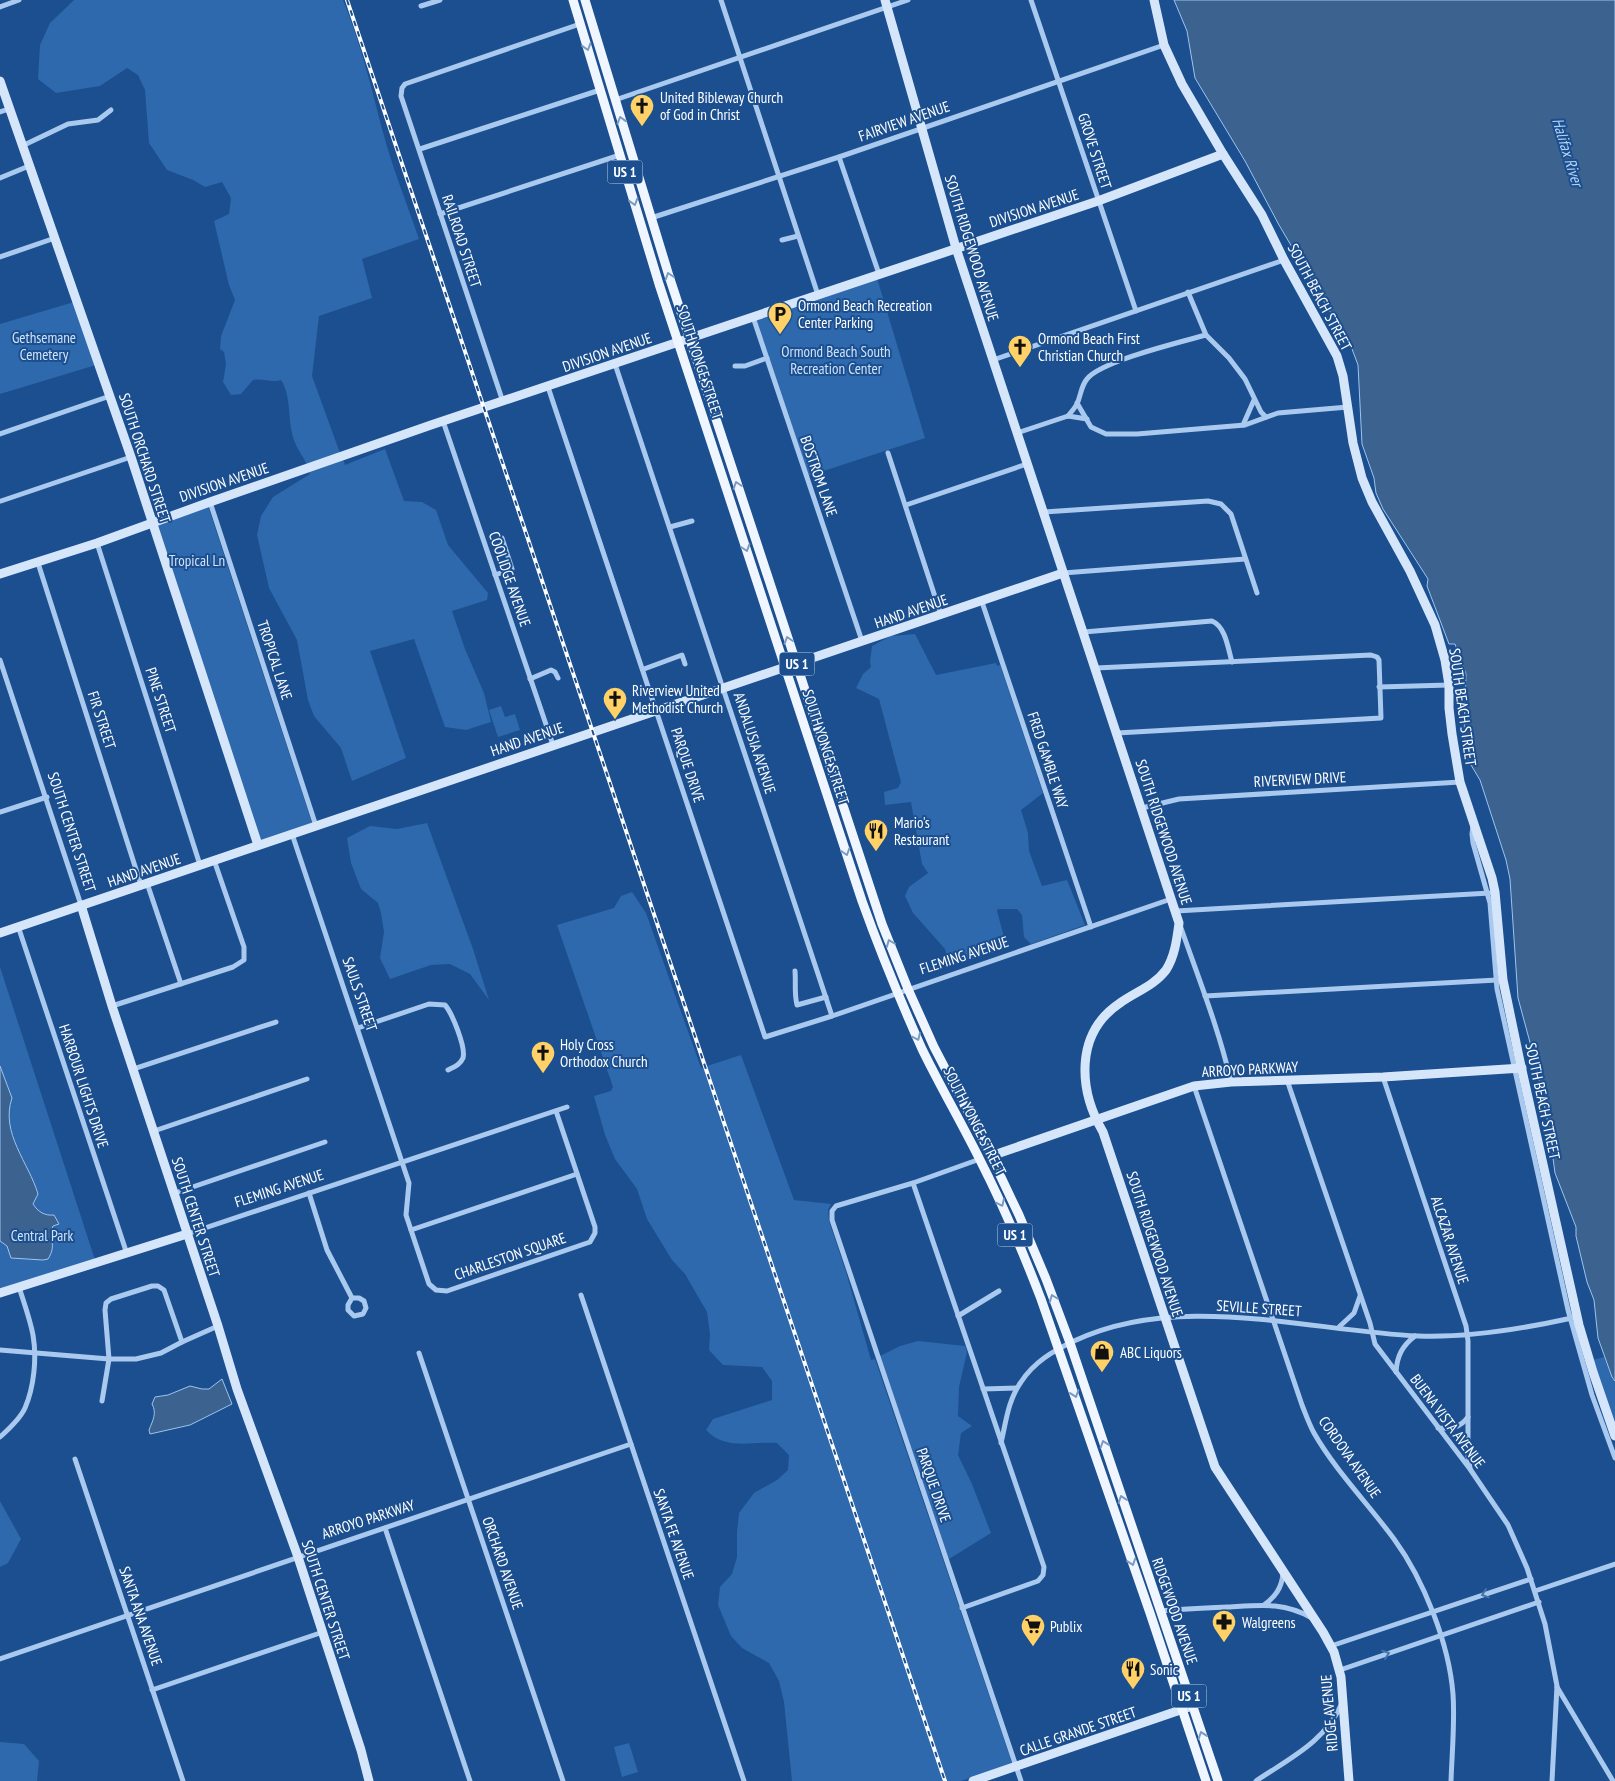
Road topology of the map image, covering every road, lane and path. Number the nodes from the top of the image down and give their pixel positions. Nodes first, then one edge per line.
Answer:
1 (20, 0) edge
2 (440, 0) edge
3 (573, 0) edge
4 (585, 0) edge
5 (721, 0) edge
6 (908, 0) edge
7 (1031, 0) edge
8 (1154, 0) edge
9 (886, 4) edge
10 (421, 6) dead end
11 (0, 7) edge
12 (580, 24) junction
13 (1164, 45) junction
14 (739, 57) junction
15 (1059, 80) junction
16 (0, 82) edge
17 (600, 90) junction
18 (615, 100) junction
19 (4, 110) edge
20 (111, 110) dead end
21 (921, 128) junction
22 (22, 146) junction
23 (420, 149) junction
24 (1223, 154) junction
25 (620, 155) junction
26 (839, 157) junction
27 (29, 166) junction
28 (635, 166) junction
29 (778, 176) junction
30 (0, 178) edge
31 (1098, 201) junction
32 (440, 214) junction
33 (651, 218) junction
34 (798, 236) junction
35 (55, 238) junction
36 (782, 240) dead end
37 (956, 248) junction
38 (0, 257) edge
39 (1284, 260) junction
40 (879, 274) junction
41 (1188, 292) junction
42 (818, 295) junction
43 (1136, 311) junction
44 (753, 317) junction
45 (1206, 334) junction
46 (689, 339) junction
47 (679, 342) junction
48 (767, 358) junction
49 (993, 360) junction
50 (615, 364) junction
51 (735, 366) dead end
52 (548, 387) junction
53 (110, 396) junction
54 (1254, 400) junction
55 (503, 402) junction
56 (1077, 403) junction
57 (1348, 407) junction
58 (1068, 416) junction
59 (1266, 417) junction
60 (1087, 419) junction
61 (443, 421) junction
62 (1243, 425) junction
63 (0, 434) edge
64 (1017, 434) junction
65 (888, 453) dead end
66 (131, 457) junction
67 (1027, 464) junction
68 (1, 501) dead end
69 (210, 502) junction
70 (731, 502) junction
71 (906, 505) junction
72 (746, 512) junction
73 (1044, 512) junction
74 (692, 521) dead end
75 (152, 522) junction
76 (670, 527) junction
77 (502, 538) dead end
78 (98, 543) junction
79 (1246, 559) junction
80 (38, 563) junction
81 (1063, 573) junction
82 (0, 574) edge
83 (495, 574) junction
84 (1257, 593) dead end
85 (982, 602) junction
86 (941, 615) junction
87 (1084, 632) junction
88 (862, 642) junction
89 (0, 660) edge
90 (1232, 662) junction
91 (685, 664) dead end
92 (796, 664) junction
93 (786, 667) junction
94 (1096, 668) junction
95 (644, 669) junction
96 (558, 678) dead end
97 (530, 679) junction
98 (1449, 685) junction
99 (1379, 687) junction
100 (724, 688) junction
101 (657, 709) junction
102 (1117, 734) junction
103 (553, 745) junction
104 (1460, 782) junction
105 (826, 792) junction
106 (47, 797) junction
107 (1142, 808) junction
108 (0, 812) edge
109 (316, 826) junction
110 (851, 829) junction
111 (292, 834) junction
112 (258, 845) junction
113 (214, 860) junction
114 (200, 865) junction
115 (144, 884) junction
116 (1492, 893) junction
117 (1172, 898) junction
118 (81, 905) junction
119 (1176, 911) junction
120 (1180, 922) junction
121 (18, 926) junction
122 (1091, 927) junction
123 (0, 933) edge
124 (795, 971) dead end
125 (1499, 980) junction
126 (181, 984) junction
127 (908, 988) junction
128 (897, 992) junction
129 (1205, 996) junction
130 (826, 997) junction
131 (112, 1006) junction
132 (832, 1016) junction
133 (276, 1022) dead end
134 (358, 1028) junction
135 (765, 1037) joint
136 (1518, 1068) junction
137 (133, 1069) junction
138 (448, 1070) dead end
139 (1383, 1077) junction
140 (307, 1079) dead end
141 (1287, 1080) junction
142 (1231, 1082) junction
143 (1194, 1086) junction
144 (567, 1107) dead end
145 (556, 1111) junction
146 (1096, 1120) junction
147 (154, 1131) junction
148 (325, 1142) dead end
149 (973, 1146) junction
150 (990, 1156) junction
151 (980, 1159) junction
152 (403, 1162) junction
153 (998, 1170) junction
154 (577, 1174) junction
155 (912, 1183) junction
156 (175, 1193) junction
157 (309, 1193) junction
158 (411, 1230) junction
159 (187, 1234) junction
160 (127, 1254) junction
161 (19, 1287) junction
162 (999, 1291) dead end
163 (0, 1293) edge
164 (581, 1295) dead end
165 (1360, 1296) junction
166 (352, 1298) dead end
167 (958, 1316) junction
168 (1574, 1317) junction
169 (1165, 1318) junction
170 (1272, 1320) junction
171 (218, 1326) junction
172 (1339, 1327) junction
173 (1372, 1331) junction
174 (1467, 1335) junction
175 (1415, 1336) junction
176 (182, 1342) junction
177 (1070, 1343) junction
178 (1059, 1348) junction
179 (0, 1350) edge
180 (35, 1353) junction
181 (419, 1353) dead end
182 (108, 1359) junction
183 (1396, 1373) junction
184 (1017, 1388) junction
185 (983, 1389) junction
186 (102, 1401) dead end
187 (1468, 1416) junction
188 (1438, 1428) junction
189 (1615, 1436) edge
190 (0, 1437) edge
191 (1001, 1443) junction
192 (631, 1444) junction
193 (1615, 1458) edge
194 (75, 1459) dead end
195 (1470, 1469) junction
196 (1115, 1479) joint
197 (1105, 1483) joint
198 (469, 1500) junction
199 (1116, 1513) junction
200 (1131, 1523) junction
201 (385, 1528) junction
202 (298, 1557) junction
203 (1615, 1564) edge
204 (1283, 1570) junction
205 (1531, 1579) junction
206 (1535, 1591) junction
207 (1539, 1602) junction
208 (1263, 1605) junction
209 (962, 1608) junction
210 (1160, 1611) junction
211 (1432, 1611) junction
212 (128, 1616) junction
213 (1315, 1620) junction
214 (322, 1632) junction
215 (1440, 1636) junction
216 (1331, 1646) junction
217 (0, 1659) edge
218 (1340, 1670) junction
219 (1556, 1686) junction
220 (152, 1690) junction
221 (1342, 1703) junction
222 (1192, 1706) junction
223 (1182, 1710) junction
224 (1016, 1767) junction
225 (183, 1781) edge
226 (369, 1781) edge
227 (470, 1781) edge
228 (564, 1781) edge
229 (744, 1781) edge
230 (973, 1781) edge
231 (1021, 1781) edge
232 (1206, 1781) edge
233 (1218, 1781) edge
234 (1256, 1781) edge
235 (1349, 1781) edge
236 (1450, 1781) edge
237 (1552, 1781) edge
238 (1613, 1781) edge

1 - 11 street
2 - 10 street
3 - 12 main road, SOUTH YONGE STREET / US 1
4 - 18 main road, SOUTH YONGE STREET / US 1
5 - 14 street
6 - 9 street
7 - 15 street, GROVE STREET
8 - 13 street, SOUTH BEACH STREET
9 - 14 street
9 - 21 street, SOUTH RIDGEWOOD AVENUE
12 -> 17 main road, SOUTH YONGE STREET / US 1
12 - 23 street, RAILROAD STREET
13 - 15 street, FAIRVIEW AVENUE
13 - 24 street, SOUTH BEACH STREET
14 - 18 street
14 - 29 street
15 - 21 street, FAIRVIEW AVENUE
15 - 31 street, GROVE STREET
16 - 19 street, SOUTH ORCHARD STREET
17 - 23 street
17 - 25 main road, SOUTH YONGE STREET / US 1
28 -> 18 main road, SOUTH YONGE STREET / US 1
19 - 22 street, SOUTH ORCHARD STREET
20 - 22 street
21 - 26 street, FAIRVIEW AVENUE
21 - 37 street, SOUTH RIDGEWOOD AVENUE
22 - 27 street, SOUTH ORCHARD STREET
23 - 32 street, RAILROAD STREET
24 - 31 street, DIVISION AVENUE
24 - 39 street, SOUTH BEACH STREET
25 - 28 main road
25 - 32 street
25 -> 47 main road, SOUTH YONGE STREET / US 1
26 - 29 street, FAIRVIEW AVENUE
26 - 40 street
27 - 30 street
27 - 35 street, SOUTH ORCHARD STREET
28 - 33 main road, SOUTH YONGE STREET / US 1
29 - 33 street, FAIRVIEW AVENUE
29 - 34 street
31 - 37 street, DIVISION AVENUE
31 - 43 street, GROVE STREET
32 - 55 street, RAILROAD STREET
46 -> 33 main road, SOUTH YONGE STREET / US 1
34 - 36 street
34 - 42 street
35 - 38 street
35 - 53 street, SOUTH ORCHARD STREET
37 - 40 street, DIVISION AVENUE
37 - 49 street, SOUTH RIDGEWOOD AVENUE
39 - 41 street
39 - 57 street, SOUTH BEACH STREET
40 - 42 street, DIVISION AVENUE
41 - 43 street
41 - 45 street
42 - 44 street, DIVISION AVENUE
43 - 49 street
44 - 46 street, DIVISION AVENUE
44 - 48 street, BOSTROM LANE
45 - 54 street
45 - 56 street
46 - 47 street, DIVISION AVENUE
72 -> 46 main road, SOUTH YONGE STREET / US 1
47 - 50 street, DIVISION AVENUE
47 - 70 main road, SOUTH YONGE STREET / US 1
48 - 51 street
48 - 88 street, BOSTROM LANE
49 - 64 street, SOUTH RIDGEWOOD AVENUE
50 - 52 street, DIVISION AVENUE
50 - 76 street, ANDALUSIA AVENUE
52 - 55 street, DIVISION AVENUE
52 - 95 street, PARQUE DRIVE
53 - 63 street
53 - 66 street, SOUTH ORCHARD STREET
54 - 59 street
54 - 62 street
55 - 61 street, DIVISION AVENUE
56 - 58 street
56 - 60 street
57 - 59 street
57 - 98 street, SOUTH BEACH STREET
58 - 60 street
58 - 64 street
59 - 62 street
60 - 62 street
61 - 69 street, DIVISION AVENUE
61 - 83 street, COOLIDGE AVENUE
64 - 67 street, SOUTH RIDGEWOOD AVENUE
65 - 71 street
66 - 68 street
66 - 75 street, SOUTH ORCHARD STREET
67 - 71 street
67 - 73 street, SOUTH RIDGEWOOD AVENUE
69 - 75 street, DIVISION AVENUE
69 - 109 street, TROPICAL LANE
70 - 72 main road
70 -> 93 main road, SOUTH YONGE STREET / US 1
71 - 86 street
92 -> 72 main road, SOUTH YONGE STREET / US 1
73 - 79 street
73 - 81 street, SOUTH RIDGEWOOD AVENUE
74 - 76 street
75 - 78 street, DIVISION AVENUE
75 - 112 street, SOUTH ORCHARD STREET
76 - 100 street, ANDALUSIA AVENUE
77 - 83 street
78 - 80 street, DIVISION AVENUE
78 - 114 street, PINE STREET
79 - 81 street
79 - 84 street
80 - 82 street, DIVISION AVENUE
80 - 115 street, FIR STREET
81 - 85 street, HAND AVENUE
81 - 87 street, SOUTH RIDGEWOOD AVENUE
83 - 97 street, COOLIDGE AVENUE
85 - 86 street, HAND AVENUE
85 - 122 street, FRED GAMBLE WAY
86 - 88 street, HAND AVENUE
87 - 90 street
87 - 94 street, SOUTH RIDGEWOOD AVENUE
88 - 92 street, HAND AVENUE
89 - 106 street, SOUTH CENTER STREET
90 - 94 street
90 - 99 street
91 - 95 street
92 - 93 street, HAND AVENUE
92 - 110 main road, SOUTH YONGE STREET / US 1
93 - 100 street, HAND AVENUE
93 - 105 main road, SOUTH YONGE STREET / US 1
94 - 102 street, SOUTH RIDGEWOOD AVENUE
95 - 101 street, PARQUE DRIVE
96 - 97 street
97 - 103 street, COOLIDGE AVENUE
98 - 99 street
98 - 104 street, SOUTH BEACH STREET
99 - 102 street
100 - 101 street, HAND AVENUE
100 - 130 street, ANDALUSIA AVENUE
101 - 103 street, HAND AVENUE
101 - 135 street, PARQUE DRIVE
102 - 107 street, SOUTH RIDGEWOOD AVENUE
103 - 109 street, HAND AVENUE
104 - 107 street, RIVERVIEW DRIVE
104 - 116 street, SOUTH BEACH STREET
105 - 110 main road
105 -> 128 main road, SOUTH YONGE STREET / US 1
106 - 108 street
106 - 118 street, SOUTH CENTER STREET
107 - 117 street, SOUTH RIDGEWOOD AVENUE
109 - 111 street, HAND AVENUE
127 -> 110 main road, SOUTH YONGE STREET / US 1
111 - 112 street, HAND AVENUE
111 - 134 street, SAULS STREET
112 - 113 street, HAND AVENUE
113 - 114 street, HAND AVENUE
113 - 126 street
114 - 115 street, HAND AVENUE
115 - 118 street, HAND AVENUE
115 - 126 street, FIR STREET
116 - 119 street
116 - 125 street, SOUTH BEACH STREET
117 - 119 street, SOUTH RIDGEWOOD AVENUE
117 - 122 street, FLEMING AVENUE
118 - 121 street, HAND AVENUE
118 - 131 street, SOUTH CENTER STREET
119 - 120 street, SOUTH RIDGEWOOD AVENUE
120 - 129 street
120 - 146 street, SOUTH RIDGEWOOD AVENUE
121 - 123 street, HAND AVENUE
121 - 160 street, HARBOUR LIGHTS DRIVE
122 - 127 street, FLEMING AVENUE
124 - 130 street
125 - 129 street
125 - 136 street, SOUTH BEACH STREET
126 - 131 street
127 - 128 street, FLEMING AVENUE
127 - 150 main road, SOUTH YONGE STREET / US 1
128 - 132 street, FLEMING AVENUE
128 -> 149 main road, SOUTH YONGE STREET / US 1
129 - 142 street
130 - 132 street, ANDALUSIA AVENUE
131 - 137 street, SOUTH CENTER STREET
132 - 135 street, FLEMING AVENUE
133 - 137 street
134 - 138 street
134 - 152 street, SAULS STREET
136 - 139 street, ARROYO PARKWAY
136 - 168 street, SOUTH BEACH STREET
137 - 147 street, SOUTH CENTER STREET
139 - 141 street, ARROYO PARKWAY
139 - 174 street, ALCAZAR AVENUE
140 - 147 street
141 - 142 street, ARROYO PARKWAY
141 - 165 street, BUENA VISTA AVENUE
142 - 143 street, ARROYO PARKWAY
143 - 146 street, ARROYO PARKWAY
143 - 170 street, CORDOVA AVENUE
144 - 145 street, FLEMING AVENUE
145 - 152 street, FLEMING AVENUE
145 - 154 street, CHARLESTON SQUARE
146 - 150 street, ARROYO PARKWAY
146 - 169 street, SOUTH RIDGEWOOD AVENUE
147 - 156 street, SOUTH CENTER STREET
148 - 156 street
149 - 150 main road
149 - 151 main road, SOUTH YONGE STREET / US 1
150 - 153 main road, SOUTH YONGE STREET / US 1
151 - 153 main road
151 - 155 street
151 -> 178 main road, SOUTH YONGE STREET / US 1
152 - 157 street, FLEMING AVENUE
152 - 158 street, CHARLESTON SQUARE
177 -> 153 main road, SOUTH YONGE STREET / US 1
154 - 158 street
154 - 158 street, CHARLESTON SQUARE
155 - 167 street
155 - 209 street, PARQUE DRIVE
156 - 159 street, SOUTH CENTER STREET
157 - 159 street, FLEMING AVENUE
157 - 166 street
159 - 160 street, FLEMING AVENUE
159 - 171 street, SOUTH CENTER STREET
160 - 161 street, FLEMING AVENUE
161 - 163 street, FLEMING AVENUE
161 - 180 street
162 - 167 street
164 - 192 street, SANTA FE AVENUE
165 - 172 street
165 - 173 street, BUENA VISTA AVENUE
167 - 185 street
168 - 174 street, SEVILLE STREET
168 - 189 street, SOUTH BEACH STREET
168 - 193 street
169 - 170 street, SEVILLE STREET
169 - 177 street, SEVILLE STREET
169 - 204 street, SOUTH RIDGEWOOD AVENUE
170 - 172 street, SEVILLE STREET
170 - 211 street, CORDOVA AVENUE
171 - 176 street
171 - 202 street, SOUTH CENTER STREET
172 - 173 street, SEVILLE STREET
173 - 175 street, SEVILLE STREET
173 - 183 street, BUENA VISTA AVENUE
174 - 175 street, SEVILLE STREET
174 - 187 street, ALCAZAR AVENUE
175 - 183 street
176 - 182 street
176 - 182 street
177 - 178 street, SEVILLE STREET
196 -> 177 main road, SOUTH YONGE STREET / US 1
178 - 184 street, SEVILLE STREET
178 -> 197 main road, SOUTH YONGE STREET / US 1
179 - 180 street
180 - 182 street
180 - 190 street
181 - 198 street, ORCHARD AVENUE
182 - 186 street
183 - 188 street, BUENA VISTA AVENUE
184 - 185 street
184 - 191 street, SEVILLE STREET
185 - 191 street
187 - 188 street
187 - 195 street, ALCAZAR AVENUE
188 - 195 street, BUENA VISTA AVENUE
191 - 209 street
192 - 198 street, ARROYO PARKWAY
192 - 229 street, SANTA FE AVENUE
194 - 212 street, SANTA ANA AVENUE
195 - 205 street, BUENA VISTA AVENUE
200 -> 196 main road, RIDGEWOOD AVENUE / US 1
197 - 199 main road, RIDGEWOOD AVENUE / US 1
198 - 201 street, ARROYO PARKWAY
198 - 228 street, ORCHARD AVENUE
199 - 200 main road
199 -> 223 main road, RIDGEWOOD AVENUE / US 1
200 - 210 main road, RIDGEWOOD AVENUE / US 1
201 - 202 street, ARROYO PARKWAY
201 - 227 street
202 - 212 street, ARROYO PARKWAY
202 - 214 street, SOUTH CENTER STREET
203 - 206 street
204 - 208 street
204 - 213 street, SOUTH RIDGEWOOD AVENUE
205 - 206 street, BUENA VISTA AVENUE
205 -> 211 street
206 - 207 street, BUENA VISTA AVENUE
207 - 215 street
207 - 219 street, BUENA VISTA AVENUE
208 - 210 street
208 - 213 street
209 - 224 street, PARQUE DRIVE
210 - 222 main road, RIDGEWOOD AVENUE / US 1
211 - 215 street, CORDOVA AVENUE
211 - 216 street
212 - 217 street, ARROYO PARKWAY
212 - 220 street, SANTA ANA AVENUE
213 - 216 street, RIDGE AVENUE
214 - 220 street
214 - 226 street, SOUTH CENTER STREET
218 -> 215 street
215 - 236 street, CORDOVA AVENUE
216 - 218 street, RIDGE AVENUE
218 - 221 street, RIDGE AVENUE
219 - 237 street, BUENA VISTA AVENUE
219 - 238 street
220 - 225 street, SANTA ANA AVENUE
221 - 234 street
221 - 235 street, RIDGE AVENUE
222 - 223 street, CALLE GRANDE STREET
233 -> 222 main road, RIDGEWOOD AVENUE / US 1
223 - 224 street, CALLE GRANDE STREET
223 - 232 main road, RIDGEWOOD AVENUE / US 1
224 - 230 street, CALLE GRANDE STREET
224 - 231 street, PARQUE DRIVE

